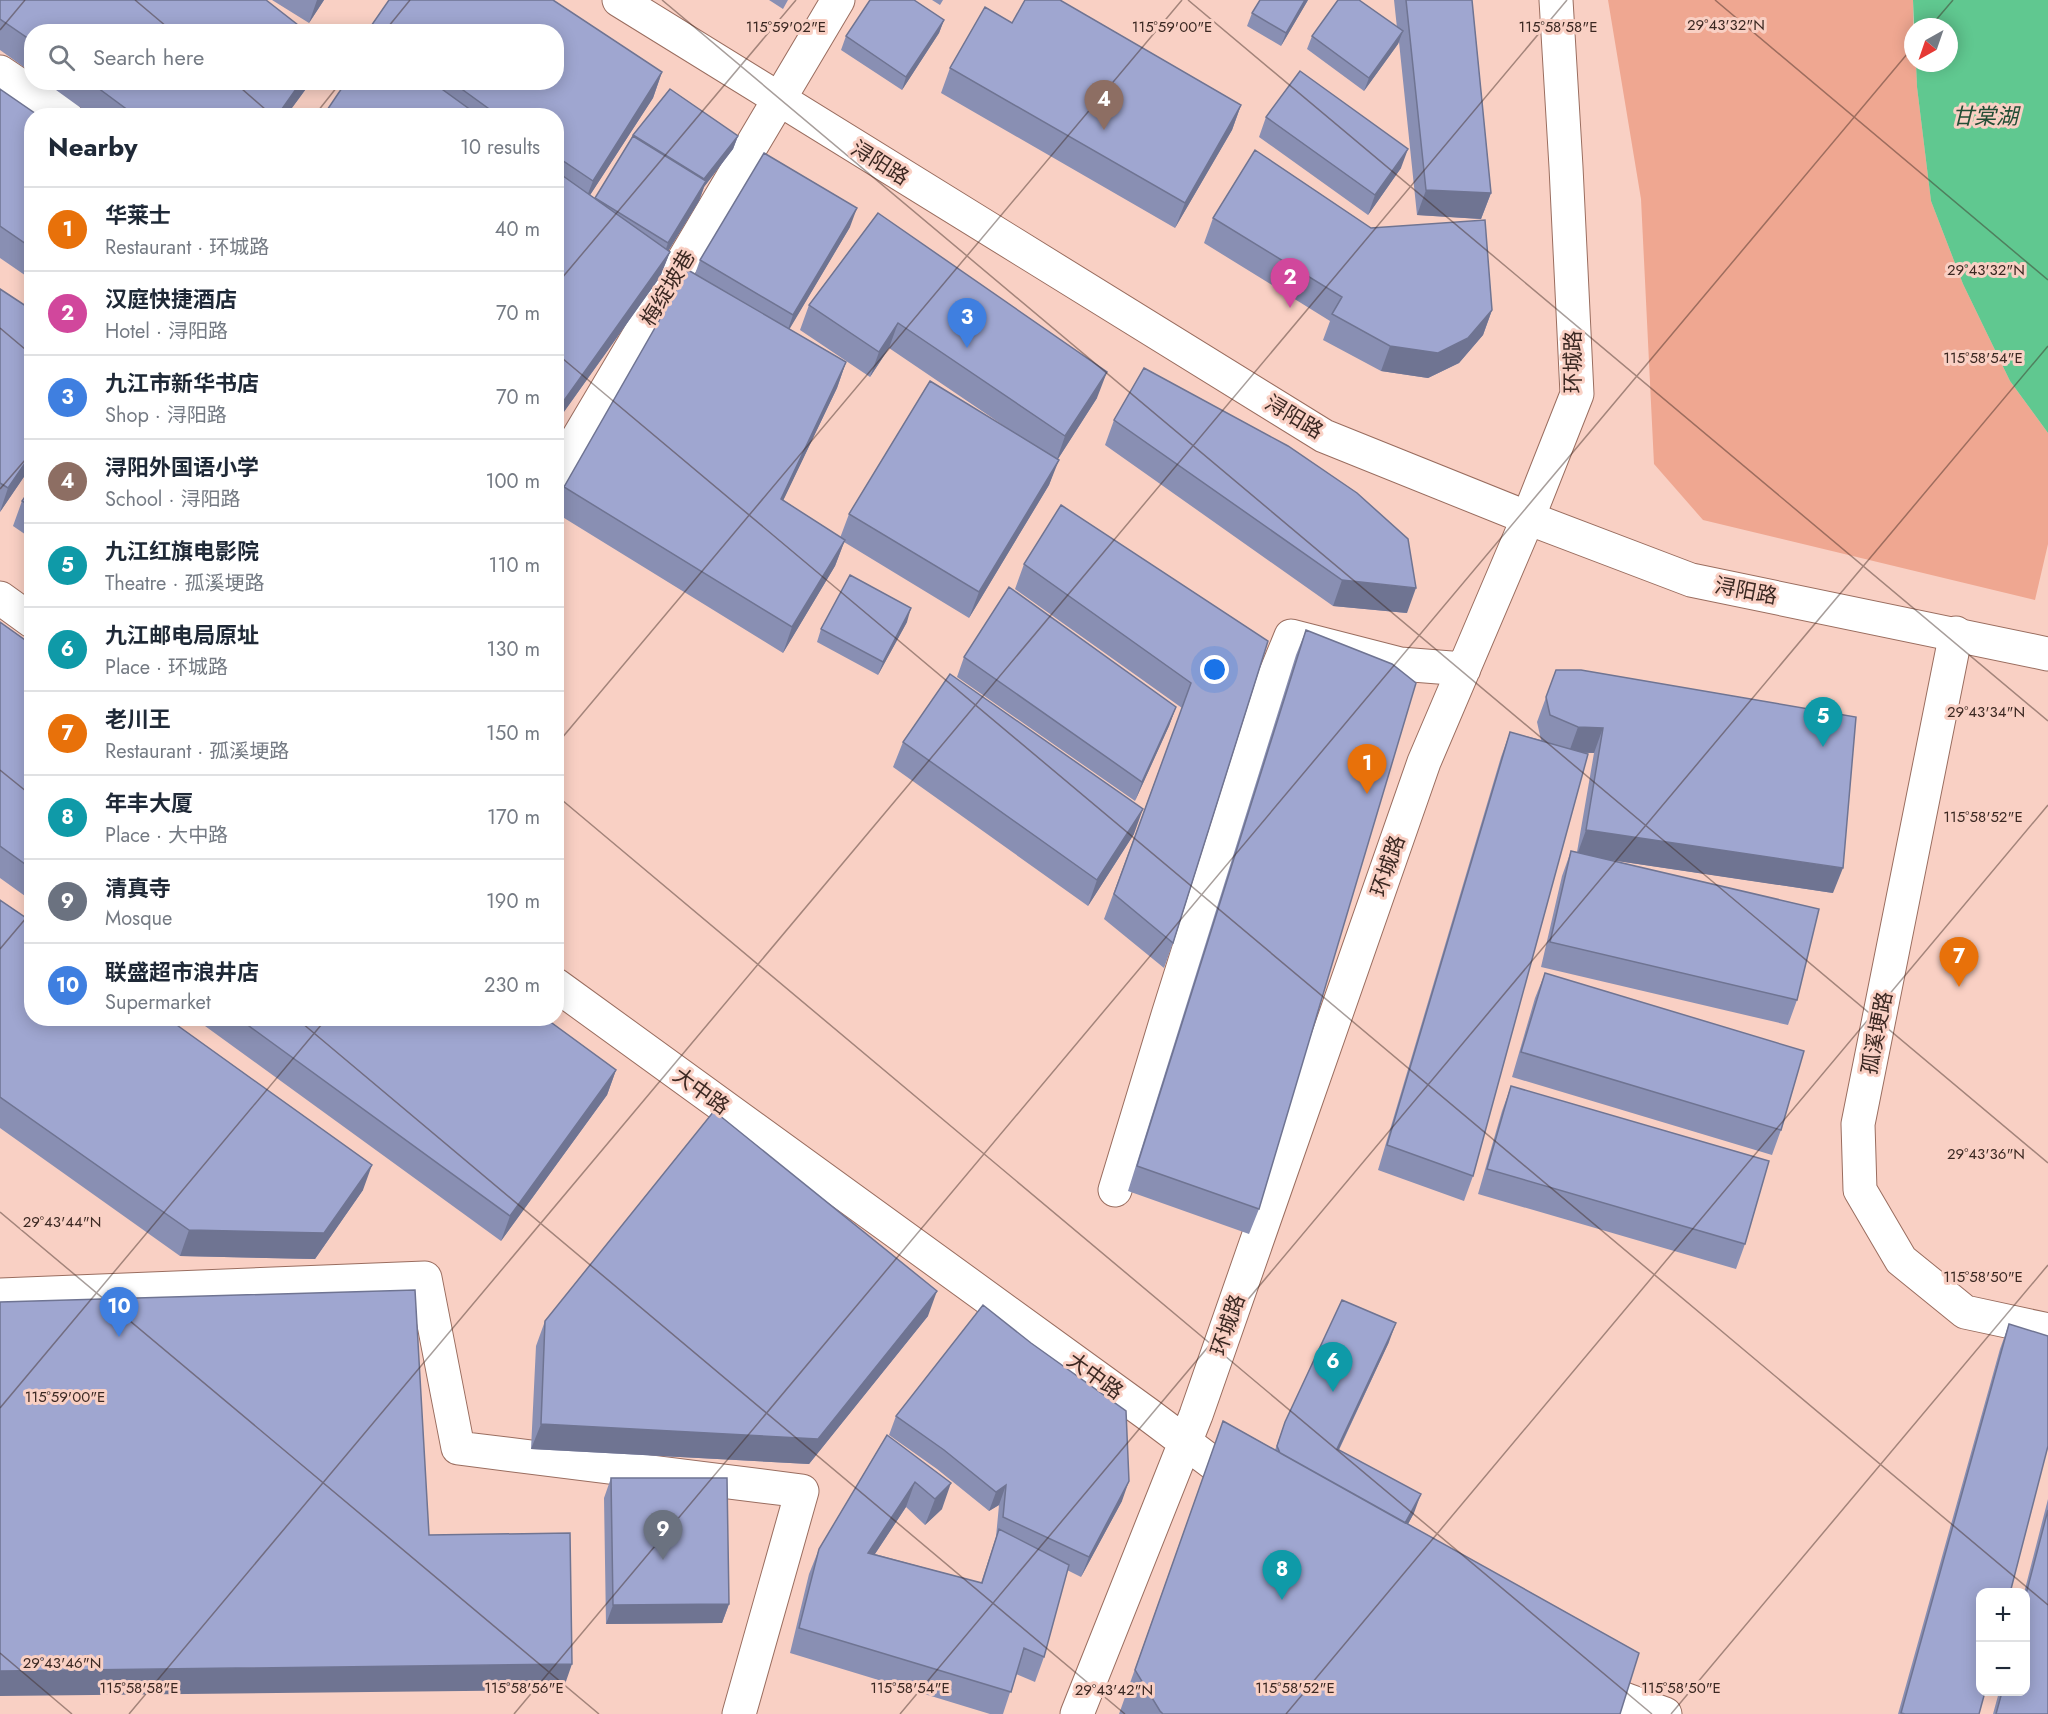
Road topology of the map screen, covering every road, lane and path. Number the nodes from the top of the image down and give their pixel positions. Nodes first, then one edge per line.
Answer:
1 (619, 0) edge
2 (838, 0) edge
3 (1556, 0) edge
4 (0, 72) edge
5 (24, 88) edge
6 (27, 90) edge
7 (779, 100) junction
8 (54, 108) edge
9 (564, 462) edge
10 (1528, 518) junction
11 (0, 598) edge
12 (24, 615) edge
13 (1956, 633) junction
14 (2048, 654) edge
15 (1464, 669) junction
16 (564, 992) edge
17 (1115, 1190) dead end
18 (0, 1295) edge
19 (2048, 1330) edge
20 (1185, 1442) junction
21 (1270, 1505) edge
22 (1562, 1665) edge
23 (739, 1714) edge
24 (1077, 1714) edge
25 (1665, 1714) edge

1 - 7 street, 浔阳路
2 - 7 street, 梅绽坡巷
3 - 10 street, 环城路
4 - 5 street
6 - 8 street
7 - 9 street, 梅绽坡巷
7 - 10 street, 浔阳路
10 - 13 street, 浔阳路
10 - 15 street, 环城路
11 - 12 street
13 - 14 street, 浔阳路
13 - 19 street, 孤溪埂路
15 - 17 street
15 - 20 street, 环城路
16 - 20 street, 大中路
18 - 23 street
20 - 21 street, 大中路
20 - 24 street, 环城路
22 - 25 street

